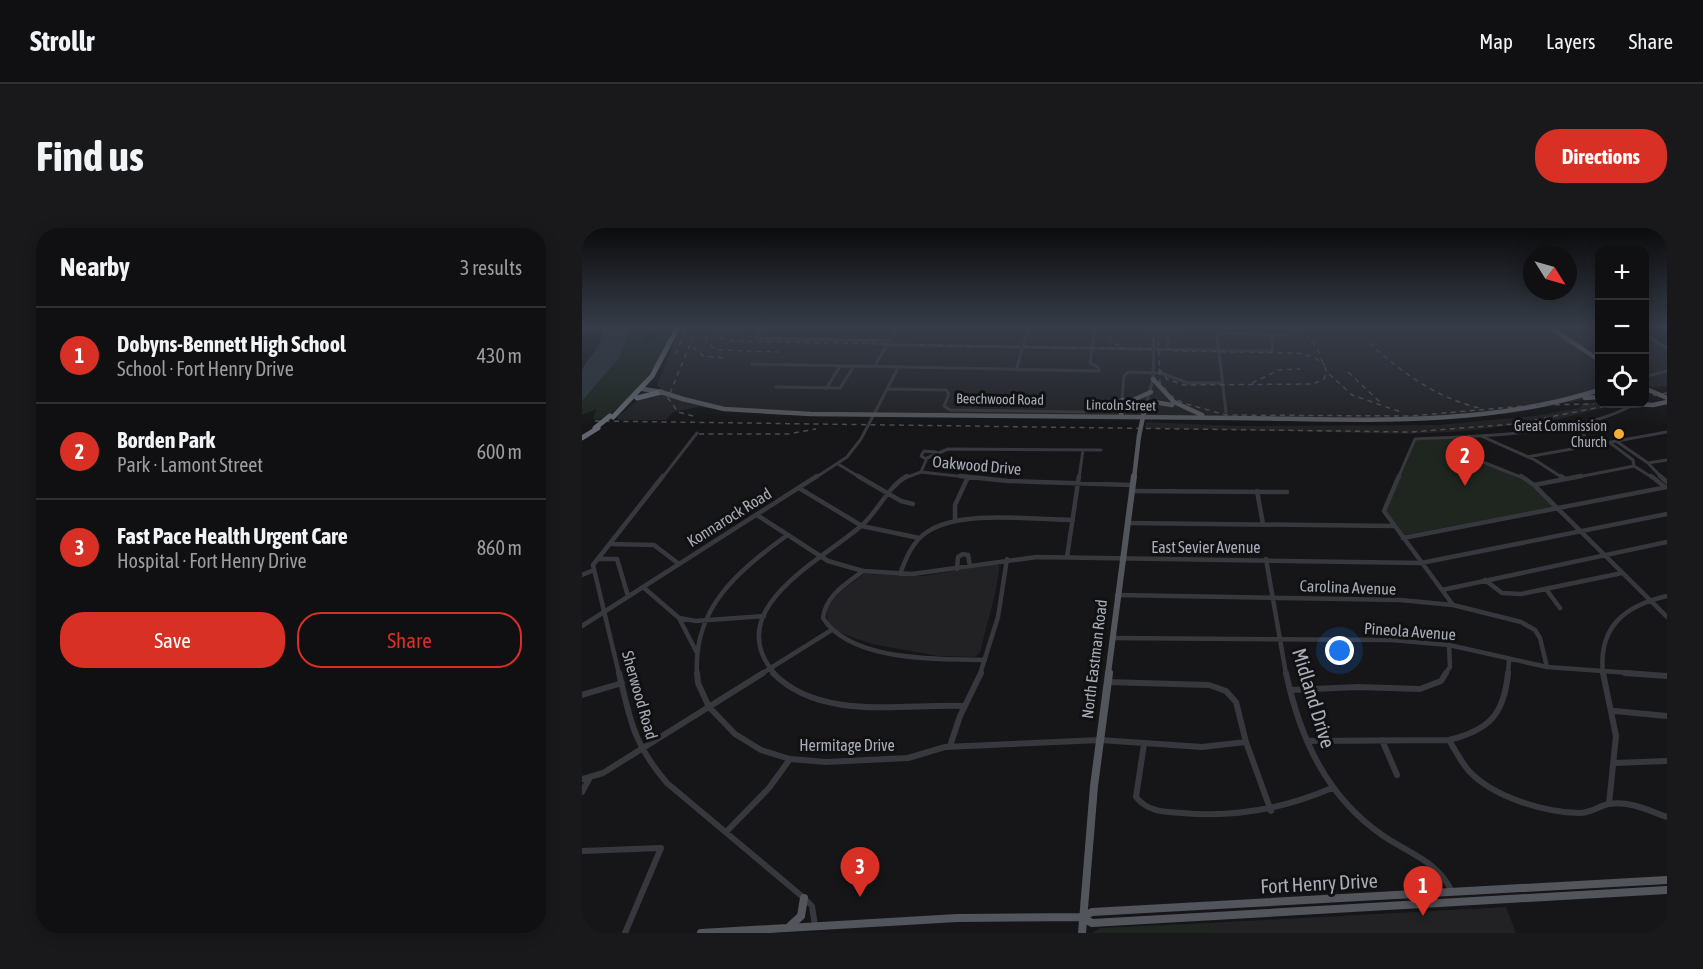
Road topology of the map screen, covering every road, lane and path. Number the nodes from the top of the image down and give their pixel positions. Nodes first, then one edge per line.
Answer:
1 (661, 360) edge
2 (664, 360) edge
3 (878, 360) edge
4 (1019, 360) edge
5 (1091, 360) edge
6 (1154, 360) edge
7 (1220, 360) edge
8 (752, 364) dead end
9 (840, 366) junction
10 (854, 366) junction
11 (874, 367) junction
12 (898, 368) junction
13 (1016, 370) junction
14 (1667, 371) edge
15 (1153, 373) junction
16 (1649, 376) edge
17 (653, 377) junction
18 (1153, 380) junction
19 (1223, 383) junction
20 (776, 387) dead end
21 (826, 388) junction
22 (641, 389) junction
23 (887, 389) junction
24 (1649, 389) edge
25 (662, 392) junction
26 (1151, 392) junction
27 (1595, 394) edge
28 (1667, 398) edge
29 (1124, 400) junction
30 (631, 401) junction
31 (1649, 405) edge
32 (1628, 408) edge
33 (1183, 411) junction
34 (1144, 412) junction
35 (1226, 412) dead end
36 (873, 414) junction
37 (611, 416) junction
38 (1121, 417) junction
39 (1183, 417) junction
40 (1191, 417) junction
41 (1215, 418) junction
42 (1569, 423) junction
43 (1667, 432) edge
44 (697, 433) dead end
45 (1479, 435) junction
46 (1470, 436) junction
47 (582, 437) edge
48 (1616, 441) junction
49 (1609, 442) junction
50 (1594, 444) junction
51 (1083, 450) junction
52 (1101, 450) dead end
53 (1527, 457) junction
54 (1639, 459) junction
55 (1667, 460) edge
56 (1633, 463) junction
57 (838, 464) junction
58 (1649, 466) junction
59 (1644, 470) junction
60 (921, 472) junction
61 (968, 477) junction
62 (1564, 478) junction
63 (1080, 483) junction
64 (1534, 485) junction
65 (1666, 485) edge
66 (799, 488) junction
67 (1131, 488) junction
68 (1257, 492) junction
69 (1287, 492) dead end
70 (886, 493) junction
71 (914, 504) dead end
72 (1556, 508) junction
73 (1667, 514) edge
74 (757, 515) junction
75 (955, 520) junction
76 (1073, 520) junction
77 (1127, 523) junction
78 (1263, 524) junction
79 (862, 526) junction
80 (1394, 526) junction
81 (1579, 531) junction
82 (786, 536) junction
83 (918, 538) junction
84 (1403, 538) junction
85 (1667, 543) edge
86 (611, 544) junction
87 (1603, 556) junction
88 (819, 557) junction
89 (1067, 557) junction
90 (1122, 558) junction
91 (599, 559) junction
92 (1007, 559) junction
93 (1266, 559) junction
94 (1421, 562) junction
95 (679, 564) junction
96 (970, 566) junction
97 (957, 569) junction
98 (594, 570) junction
99 (862, 571) junction
100 (1622, 573) junction
101 (900, 574) junction
102 (582, 575) edge
103 (1485, 580) junction
104 (643, 587) junction
105 (1546, 589) junction
106 (1442, 590) junction
107 (1117, 595) junction
108 (628, 596) junction
109 (1667, 596) edge
110 (1272, 597) junction
111 (1649, 599) junction
112 (1453, 605) junction
113 (1560, 608) dead end
114 (604, 612) junction
115 (764, 616) junction
116 (1667, 617) edge
117 (679, 618) junction
118 (706, 620) junction
119 (582, 626) edge
120 (830, 631) junction
121 (1112, 638) junction
122 (1280, 640) junction
123 (1449, 645) junction
124 (696, 651) junction
125 (985, 660) junction
126 (1509, 660) junction
127 (1546, 667) junction
128 (770, 669) junction
129 (1603, 673) junction
130 (1667, 676) edge
131 (1106, 682) junction
132 (622, 683) junction
133 (1291, 690) junction
134 (582, 695) edge
135 (962, 706) junction
136 (709, 707) junction
137 (1614, 711) junction
138 (1667, 716) edge
139 (1100, 740) junction
140 (1449, 740) junction
141 (1307, 741) junction
142 (1382, 741) junction
143 (1246, 742) junction
144 (1144, 744) junction
145 (950, 746) junction
146 (641, 749) junction
147 (789, 759) junction
148 (1667, 761) edge
149 (1614, 763) junction
150 (1396, 776) dead end
151 (586, 779) edge
152 (1332, 788) junction
153 (582, 792) edge
154 (1609, 804) junction
155 (1271, 811) junction
156 (1667, 817) edge
157 (726, 832) junction
158 (582, 851) edge
159 (1667, 880) edge
160 (1667, 890) edge
161 (1453, 894) junction
162 (804, 898) junction
163 (1082, 917) junction
164 (842, 925) junction
165 (781, 930) edge
166 (814, 931) edge
167 (625, 933) edge
168 (701, 933) edge
169 (833, 933) edge
170 (1082, 933) edge

1 - 22 highway
2 - 17 highway
3 - 11 street
4 - 13 street
5 - 13 street
6 - 15 street, North Eastman Road
7 - 19 street
8 - 9 street
9 - 10 street
9 - 21 street
10 - 11 street
10 - 21 street
11 - 12 street
12 - 13 street
12 - 23 street, Konnarock Road
14 - 16 street
15 - 18 street, North Eastman Road
15 - 19 street
15 - 29 street
17 - 22 highway
17 - 25 highway
18 - 26 street, North Eastman Road
18 - 41 main road
19 - 35 street
20 - 21 street
22 - 25 main road, Lincoln Street
22 - 30 highway
22 - 37 highway
23 - 29 street, Beechwood Road
23 - 36 street, Konnarock Road
24 - 28 main road
25 - 30 highway
25 - 36 main road, Lincoln Street, bridge
26 - 29 main road
26 - 34 street, North Eastman Road
27 - 41 main road, Lincoln Street
28 - 31 main road
29 - 34 main road
29 - 38 main road
30 - 37 highway
32 - 42 street
33 - 34 main road
33 - 39 main road
33 - 40 main road
34 - 67 main road, North Eastman Road, bridge
36 - 38 main road, Lincoln Street
36 - 57 street, Konnarock Road
37 - 47 highway, bridge
38 - 39 main road, Lincoln Street
39 - 40 main road, Lincoln Street
40 - 41 main road, Lincoln Street
42 - 45 street
42 - 50 street
43 - 48 street
44 - 86 street
45 - 46 street
45 - 53 street
46 - 64 street
46 - 80 street
48 - 49 street
48 - 54 street
49 - 50 street
49 - 56 street
50 - 53 street
51 - 52 street
51 - 60 street
51 - 63 street
53 - 62 street
54 - 56 street
54 - 58 street
55 - 58 street
56 - 59 street
56 - 62 street
57 - 66 street, Konnarock Road
57 - 70 street
58 - 59 street
58 - 65 street
59 - 65 street
60 - 61 street, Oakwood Drive
60 - 70 street, Oakwood Drive
61 - 63 street, Oakwood Drive
61 - 75 street
62 - 64 street
63 - 67 street, Oakwood Drive
63 - 76 street
64 - 72 street
65 - 72 street
66 - 74 street, Konnarock Road
66 - 79 street
67 - 68 street, Oakwood Drive
67 - 77 main road, North Eastman Road
68 - 69 street, Oakwood Drive
68 - 78 street
70 - 71 street
70 - 79 street, Oakwood Drive
72 - 81 street
72 - 84 street
73 - 81 street, East Sevier Avenue
74 - 82 street, East Sevier Avenue
74 - 95 street, Konnarock Road
75 - 76 street
75 - 83 street
76 - 89 street
77 - 78 street
77 - 90 main road, North Eastman Road
78 - 80 street
79 - 83 street
79 - 88 street, Oakwood Drive
80 - 84 street
81 - 87 street
81 - 94 street, East Sevier Avenue
82 - 88 street, East Sevier Avenue
82 - 118 street, Hermitage Drive
83 - 101 street
84 - 94 street
85 - 87 street
86 - 91 street
86 - 95 street
87 - 100 street
87 - 103 street
88 - 99 street, East Sevier Avenue
88 - 115 street, Oakwood Drive
89 - 90 street, East Sevier Avenue
89 - 92 street, East Sevier Avenue
90 - 93 street, East Sevier Avenue
90 - 107 main road, North Eastman Road
91 - 98 street
91 - 108 street
92 - 96 street, East Sevier Avenue
92 - 125 street
93 - 94 street, East Sevier Avenue
93 - 110 street, Midland Drive
94 - 106 street
95 - 104 street, Konnarock Road
96 - 97 street, East Sevier Avenue
96 - 97 street
97 - 101 street, East Sevier Avenue
98 - 102 street
98 - 114 street, Sherwood Road
99 - 101 street, East Sevier Avenue
99 - 120 street
100 - 105 street
100 - 111 street
103 - 105 street
103 - 106 street
104 - 108 street, Konnarock Road
104 - 117 street
105 - 113 street
106 - 112 street
107 - 110 street, Carolina Avenue
107 - 121 main road, North Eastman Road
108 - 114 street, Konnarock Road
109 - 111 street
110 - 112 street, Carolina Avenue
110 - 122 street, Midland Drive
111 - 116 street
111 - 129 street
112 - 127 street, Carolina Avenue
114 - 119 street, Konnarock Road
114 - 132 street, Sherwood Road
115 - 118 street
115 - 128 street
117 - 118 street
117 - 124 street
118 - 124 street, Hermitage Drive
120 - 125 street
120 - 128 street
121 - 122 street, Pineola Avenue
121 - 131 main road, North Eastman Road
122 - 123 street, Pineola Avenue
122 - 133 street, Midland Drive
123 - 126 street, Pineola Avenue
123 - 133 street
124 - 136 street, Hermitage Drive
125 - 135 street
126 - 127 street, Pineola Avenue
126 - 140 street
127 - 129 street, Pineola Avenue
128 - 135 street
128 - 136 street
129 - 130 street, Pineola Avenue
129 - 137 street
131 - 139 main road, North Eastman Road
131 - 143 street
132 - 134 street
132 - 146 street, Sherwood Road
133 - 141 street, Midland Drive
135 - 145 street
136 - 146 street
136 - 147 street, Hermitage Drive
137 - 138 street
137 - 149 street
139 - 144 street, Hermitage Drive
139 - 145 street, Hermitage Drive
139 - 163 main road, North Eastman Road
140 - 142 street
140 - 154 street
141 - 142 street
141 - 152 street, Midland Drive
142 - 150 street
143 - 144 street, Hermitage Drive
143 - 155 street
144 - 155 street
145 - 147 street, Hermitage Drive
146 - 151 street
146 - 157 street, Sherwood Road
147 - 157 street
148 - 149 street
149 - 154 street
151 - 153 street
152 - 155 street
152 - 161 street, Midland Drive
154 - 156 street
157 - 162 street, Sherwood Road
158 - 167 street
159 - 161 main road, Fort Henry Drive
160 - 163 main road, Fort Henry Drive
161 - 163 main road, Fort Henry Drive
162 - 165 main road
162 - 166 street, Sherwood Road
163 - 164 main road, Fort Henry Drive
163 - 170 main road, North Eastman Road
164 - 166 main road, Fort Henry Drive
164 - 169 main road
165 - 166 main road, Fort Henry Drive
165 - 168 main road, Fort Henry Drive

